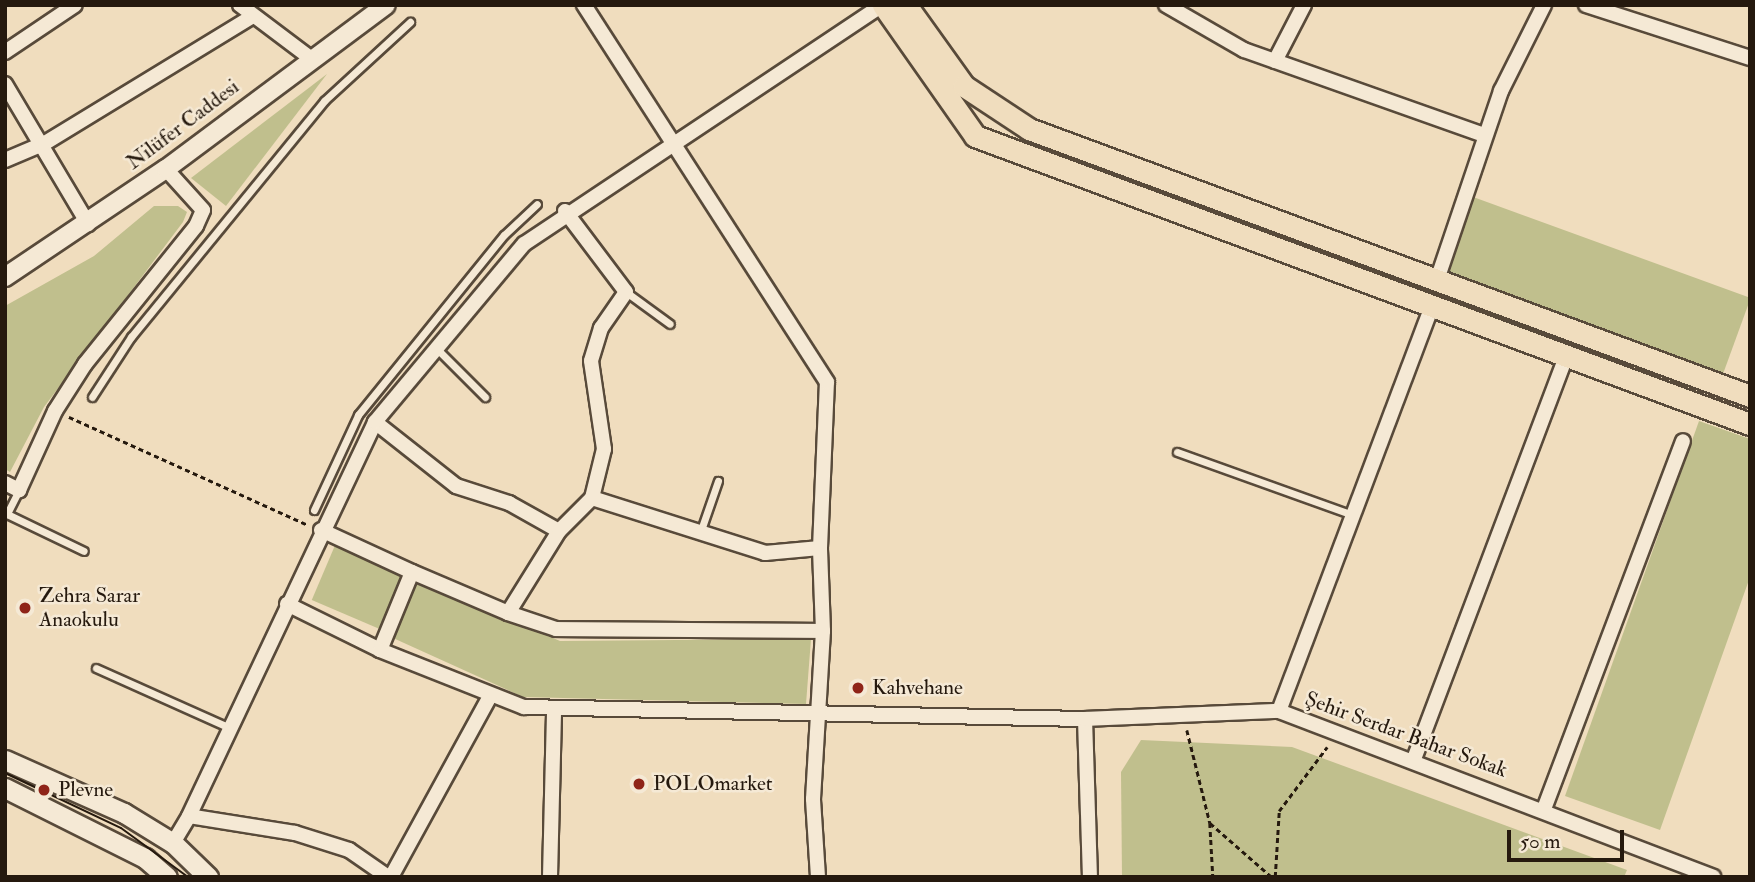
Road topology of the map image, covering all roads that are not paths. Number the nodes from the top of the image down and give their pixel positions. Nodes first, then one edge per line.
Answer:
1 (75, 5) edge
2 (240, 5) edge
3 (386, 5) edge
4 (584, 5) edge
5 (883, 5) edge
6 (906, 5) edge
7 (1166, 5) edge
8 (1304, 5) edge
9 (1544, 5) edge
10 (1586, 5) edge
11 (253, 16) junction
12 (410, 22) dead end
13 (5, 51) edge
14 (309, 57) junction
15 (1750, 58) edge
16 (1275, 61) junction
17 (5, 84) edge
18 (1484, 135) junction
19 (45, 143) junction
20 (670, 146) junction
21 (5, 160) edge
22 (166, 169) junction
23 (537, 204) dead end
24 (565, 211) junction
25 (88, 224) junction
26 (5, 278) edge
27 (1437, 280) junction
28 (626, 292) junction
29 (1432, 307) junction
30 (670, 324) dead end
31 (438, 349) junction
32 (1566, 356) junction
33 (1750, 396) edge
34 (92, 397) dead end
35 (485, 397) dead end
36 (375, 422) junction
37 (1750, 424) edge
38 (1683, 441) dead end
39 (1177, 452) dead end
40 (719, 481) dead end
41 (5, 483) edge
42 (19, 490) junction
43 (592, 498) junction
44 (314, 510) dead end
45 (1353, 515) junction
46 (321, 530) junction
47 (701, 530) junction
48 (559, 531) junction
49 (820, 548) junction
50 (84, 551) dead end
51 (412, 572) junction
52 (287, 604) junction
53 (508, 613) junction
54 (823, 631) junction
55 (380, 650) junction
56 (96, 668) dead end
57 (490, 696) junction
58 (554, 708) junction
59 (1279, 711) junction
60 (818, 718) junction
61 (1086, 719) junction
62 (230, 728) junction
63 (1414, 759) junction
64 (5, 760) edge
65 (5, 788) edge
66 (1544, 809) junction
67 (189, 816) junction
68 (173, 843) junction
69 (167, 877) edge
70 (208, 877) edge
71 (390, 877) edge
72 (550, 877) edge
73 (818, 877) edge
74 (1090, 877) edge
75 (1713, 877) edge

1 - 13 street
2 - 11 street
3 - 14 street, Nilüfer Caddesi
4 - 20 street
5 - 20 street
5 - 29 main road
6 - 27 main road
7 - 16 street
8 - 16 street
9 - 18 street
10 - 15 street
11 - 14 street
11 - 19 street
12 - 34 lane
14 - 22 street, Nilüfer Caddesi
16 - 18 street
17 - 19 street
18 - 27 street
19 - 21 street
19 - 25 street
20 - 24 street
20 - 49 street
22 - 25 street, Nilüfer Caddesi
22 - 42 street
23 - 44 lane
24 - 28 street
24 - 31 street
25 - 26 street, Nilüfer Caddesi
27 - 33 main road
28 - 30 lane
28 - 43 street
29 - 32 main road
29 - 45 street
31 - 35 lane
31 - 36 street
32 - 37 main road
32 - 63 street
36 - 46 street
36 - 48 street
38 - 66 street
39 - 45 lane
40 - 47 lane
41 - 42 street
42 - 50 lane
43 - 47 street
43 - 48 street
45 - 59 street
46 - 51 street
46 - 52 street
47 - 49 street
48 - 53 street
49 - 54 street
51 - 53 street
51 - 55 street
52 - 55 street, Şehir Serdar Bahar Sokak
52 - 62 street
53 - 54 street
54 - 60 street
55 - 57 street, Şehir Serdar Bahar Sokak
56 - 62 lane
57 - 58 street, Şehir Serdar Bahar Sokak
57 - 71 street
58 - 60 street, Şehir Serdar Bahar Sokak
58 - 72 street
59 - 61 street, Şehir Serdar Bahar Sokak
59 - 63 street, Şehir Serdar Bahar Sokak
60 - 61 street, Şehir Serdar Bahar Sokak
60 - 73 street
61 - 74 street
62 - 67 street
63 - 66 street, Şehir Serdar Bahar Sokak
64 - 68 main road
65 - 69 main road
66 - 75 street, Şehir Serdar Bahar Sokak
67 - 68 street
67 - 71 street
68 - 70 main road

